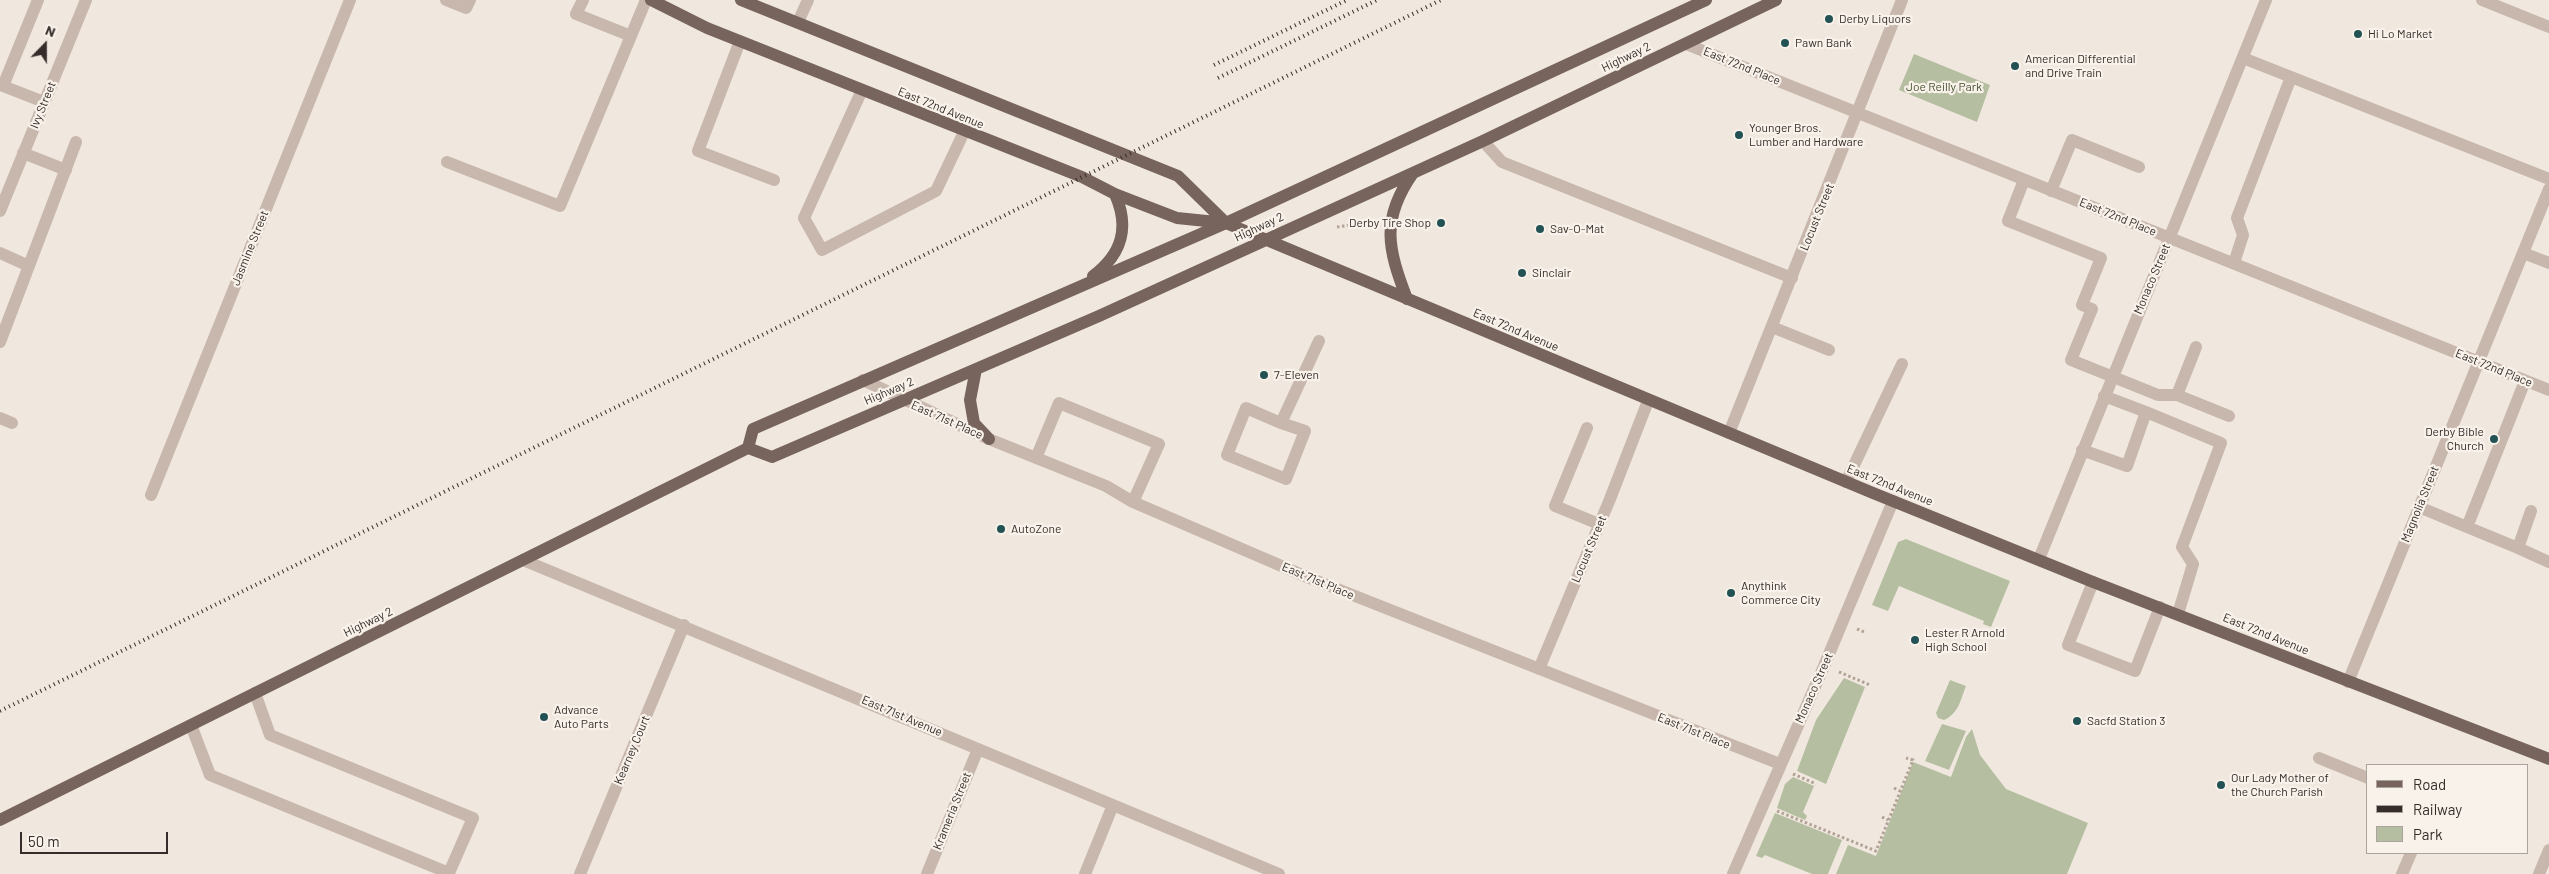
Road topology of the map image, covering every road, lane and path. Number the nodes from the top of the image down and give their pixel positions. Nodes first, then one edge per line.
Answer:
1 (38, 0) edge
2 (86, 0) edge
3 (350, 0) edge
4 (446, 0) edge
5 (470, 0) edge
6 (583, 0) edge
7 (646, 0) edge
8 (651, 0) edge
9 (741, 0) edge
10 (808, 0) edge
11 (1706, 0) edge
12 (1776, 0) edge
13 (1902, 0) edge
14 (2266, 0) edge
15 (2482, 0) edge
16 (798, 22) junction
17 (2549, 27) edge
18 (631, 36) junction
19 (740, 41) junction
20 (1686, 44) junction
21 (2243, 58) junction
22 (2291, 77) junction
23 (1, 89) edge
24 (862, 90) junction
25 (44, 102) junction
26 (1858, 114) junction
27 (964, 132) junction
28 (1482, 141) junction
29 (76, 142) dead end
30 (23, 153) junction
31 (447, 162) dead end
32 (2139, 167) dead end
33 (66, 170) junction
34 (1413, 173) junction
35 (2549, 179) edge
36 (774, 180) dead end
37 (2024, 180) junction
38 (2051, 191) junction
39 (3, 194) edge
40 (1115, 194) junction
41 (2548, 194) edge
42 (0, 211) edge
43 (1371, 222) dead end
44 (1226, 223) junction
45 (1336, 227) dead end
46 (2170, 238) junction
47 (1265, 239) junction
48 (2523, 253) junction
49 (0, 254) edge
50 (2549, 263) edge
51 (2234, 264) junction
52 (29, 266) junction
53 (1792, 278) junction
54 (1077, 288) junction
55 (1407, 299) junction
56 (1772, 327) junction
57 (0, 342) edge
58 (1319, 342) dead end
59 (2196, 347) dead end
60 (1829, 350) dead end
61 (2478, 362) junction
62 (1902, 364) dead end
63 (976, 369) junction
64 (2112, 376) junction
65 (863, 380) junction
66 (2525, 380) junction
67 (2549, 390) edge
68 (2177, 395) junction
69 (2104, 396) junction
70 (904, 400) junction
71 (1648, 401) junction
72 (2146, 412) junction
73 (2229, 416) dead end
74 (0, 418) edge
75 (12, 423) dead end
76 (1282, 423) junction
77 (1587, 428) dead end
78 (1729, 433) junction
79 (989, 439) junction
80 (748, 448) junction
81 (2082, 450) junction
82 (1036, 458) junction
83 (1846, 482) junction
84 (150, 495) dead end
85 (1134, 502) junction
86 (1893, 502) junction
87 (2419, 507) junction
88 (2532, 511) dead end
89 (1599, 524) junction
90 (2467, 526) junction
91 (2518, 548) junction
92 (2039, 559) junction
93 (523, 560) junction
94 (2549, 562) edge
95 (2093, 582) junction
96 (2160, 607) junction
97 (2178, 614) junction
98 (684, 625) junction
99 (1824, 666) junction
100 (1539, 669) junction
101 (2348, 682) junction
102 (1870, 685) dead end
103 (255, 693) junction
104 (191, 725) junction
105 (978, 749) junction
106 (1906, 758) dead end
107 (2318, 758) dead end
108 (2549, 759) edge
109 (1779, 766) junction
110 (2366, 777) edge
111 (1816, 784) dead end
112 (1894, 788) dead end
113 (1900, 791) junction
114 (1113, 805) junction
115 (1763, 805) junction
116 (1882, 817) dead end
117 (0, 820) edge
118 (1888, 820) junction
119 (2549, 850) edge
120 (2411, 854) edge
121 (1248, 868) edge
122 (580, 874) edge
123 (927, 874) edge
124 (1085, 874) edge
125 (1280, 874) edge
126 (1733, 874) edge
127 (2402, 874) edge
128 (2539, 874) edge

1 - 23 street
2 - 25 street, Ivy Street
3 - 84 street, Jasmine Street
4 - 5 street
6 - 18 street
7 - 18 street
8 - 19 main road, East 72nd Avenue
9 - 16 main road, East 72nd Avenue
10 - 16 street
11 - 44 main road, Highway 2
12 - 20 main road, Highway 2
13 - 26 street, Locust Street
14 - 21 street, Monaco Street
15 - 17 street
16 - 44 main road, East 72nd Avenue
18 - 31 street
19 - 24 main road, East 72nd Avenue
19 - 36 street
20 - 26 street, East 72nd Place
20 - 28 main road, Highway 2
21 - 22 street
21 - 46 street, Monaco Street
22 - 35 street
22 - 51 street
23 - 25 street
24 - 27 main road, East 72nd Avenue
24 - 27 street
25 - 30 street, Ivy Street
26 - 37 street, East 72nd Place
26 - 53 street, Locust Street
27 - 40 main road, East 72nd Avenue
28 - 34 main road, Highway 2
28 - 53 street
29 - 33 street
30 - 33 street
30 - 39 street, Ivy Street
32 - 38 street
33 - 52 street
34 - 47 main road, Highway 2
34 - 55 main road
37 - 38 street, East 72nd Place
37 - 64 street
38 - 46 street, East 72nd Place
39 - 42 street, Ivy Street
40 - 44 main road, East 72nd Avenue
40 - 54 main road
41 - 48 street, Magnolia Street
43 - 45 path
44 - 47 main road, East 72nd Avenue
44 - 54 main road, Highway 2
46 - 51 street, East 72nd Place
46 - 64 street, Monaco Street
47 - 55 main road, East 72nd Avenue
47 - 63 main road, Highway 2
48 - 50 street
48 - 61 street, Magnolia Street
49 - 52 street
51 - 61 street, East 72nd Place
52 - 57 street
53 - 56 street, Locust Street
54 - 65 main road, Highway 2
55 - 71 main road, East 72nd Avenue
56 - 60 street
56 - 78 street, Locust Street
58 - 76 street
59 - 68 street
61 - 66 street, East 72nd Place
61 - 87 street, Magnolia Street
62 - 83 street
63 - 70 main road, Highway 2
63 - 79 main road
64 - 68 street
64 - 69 street, Monaco Street
65 - 70 street, East 71st Place
65 - 80 main road, Highway 2
66 - 67 street, East 72nd Place
66 - 90 street
68 - 73 street
69 - 72 street
69 - 81 street, Monaco Street
70 - 79 street, East 71st Place
70 - 80 main road, Highway 2
71 - 78 main road, East 72nd Avenue
71 - 89 street, Locust Street
72 - 81 street
72 - 97 street
74 - 75 street
76 - 76 street
77 - 89 street
78 - 83 main road, East 72nd Avenue
79 - 82 street, East 71st Place
80 - 93 main road, Highway 2
81 - 92 street, Monaco Street
82 - 85 street, East 71st Place
82 - 85 street
83 - 86 main road, East 72nd Avenue
85 - 100 street, East 71st Place
86 - 92 main road, East 72nd Avenue
86 - 99 street, Monaco Street
87 - 90 street
87 - 101 street, Magnolia Street
88 - 91 street
89 - 100 street, Locust Street
90 - 91 street
91 - 94 street
92 - 95 main road, East 72nd Avenue
93 - 98 street, East 71st Avenue
93 - 103 main road, Highway 2
95 - 96 main road, East 72nd Avenue
95 - 96 street
96 - 97 main road, East 72nd Avenue
97 - 101 main road, East 72nd Avenue
98 - 105 street, East 71st Avenue
98 - 122 street, Kearney Court
99 - 102 path
99 - 109 street, Monaco Street
100 - 109 street, East 71st Place
101 - 108 main road, East 72nd Avenue
103 - 104 main road, Highway 2
103 - 104 street
104 - 117 main road, Highway 2
105 - 114 street, East 71st Avenue
105 - 123 street, Krameria Street
106 - 113 path
107 - 110 street
109 - 111 path
109 - 115 street, Monaco Street
112 - 113 path
113 - 118 path
114 - 121 street, East 71st Avenue
114 - 124 street
115 - 118 path
115 - 126 street, Monaco Street
116 - 118 path
119 - 128 street
120 - 127 street
121 - 125 street, East 71st Avenue

